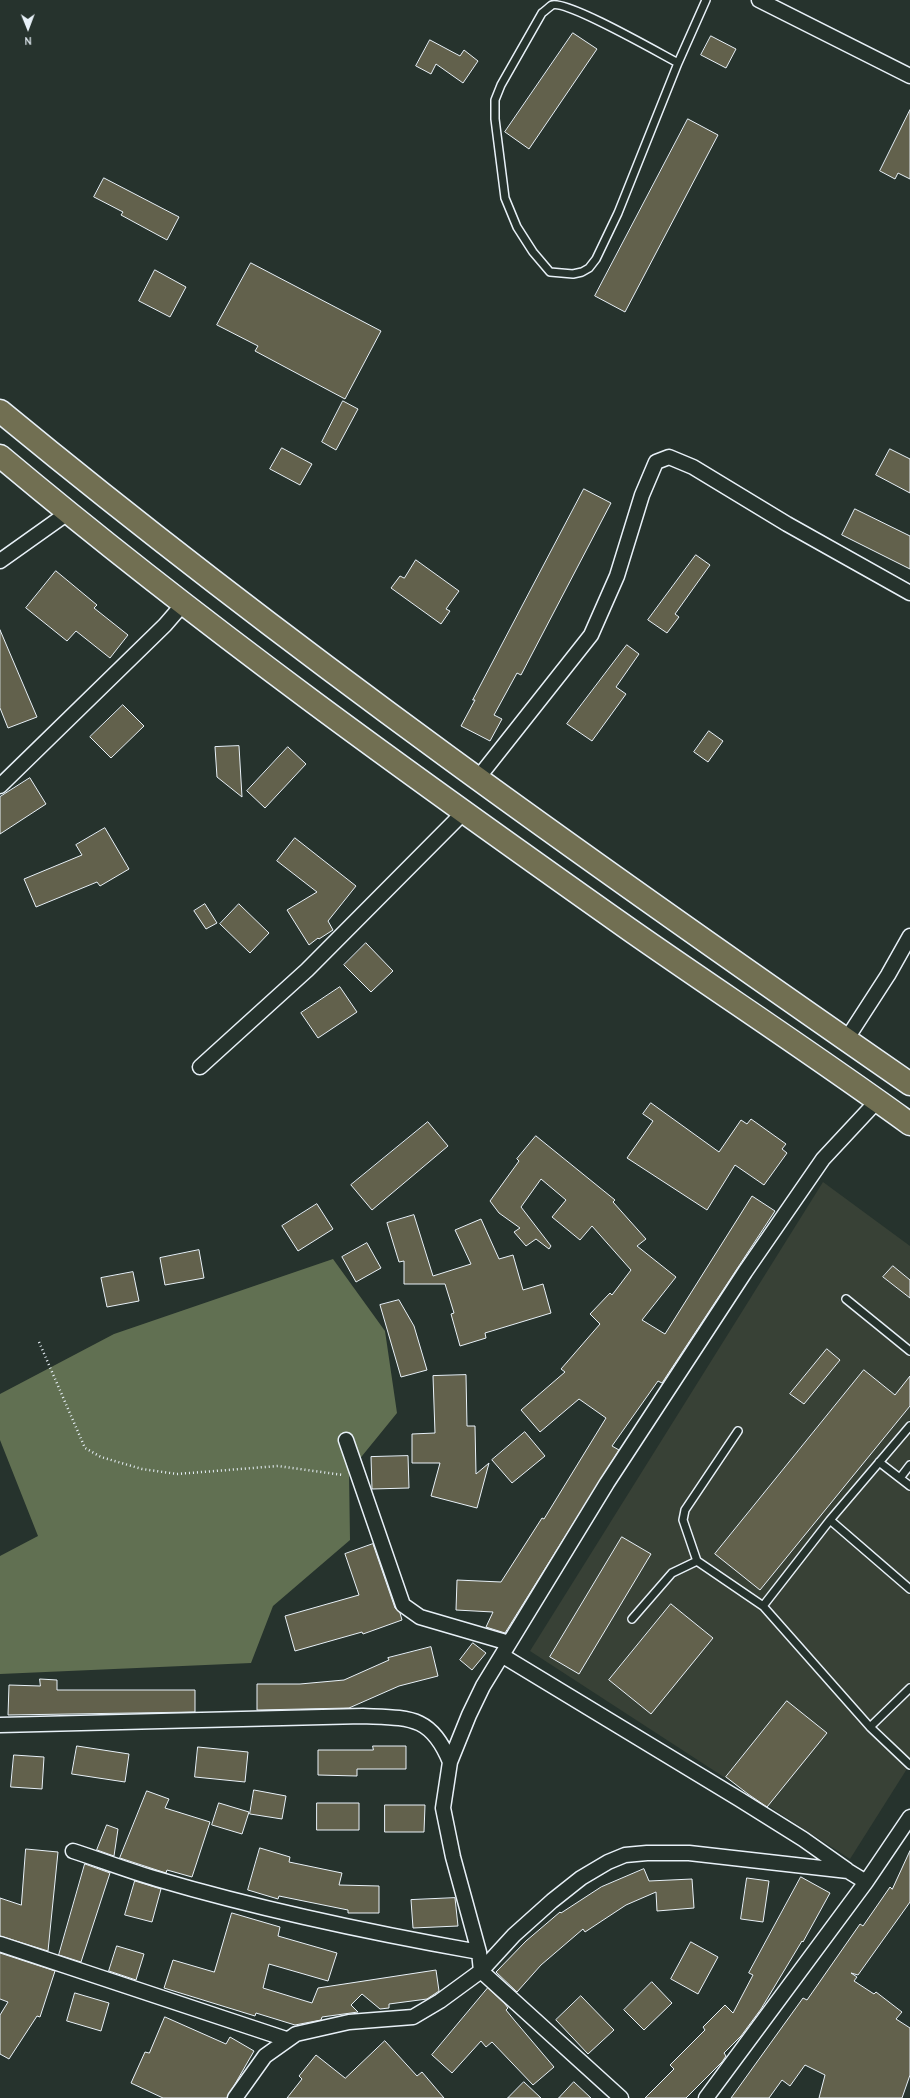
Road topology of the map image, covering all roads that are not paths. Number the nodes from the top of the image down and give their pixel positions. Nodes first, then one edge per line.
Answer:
1 (706, 0) edge
2 (762, 1) edge
3 (678, 63) junction
4 (910, 76) edge
5 (0, 411) edge
6 (0, 456) edge
7 (69, 512) junction
8 (0, 561) edge
9 (910, 593) edge
10 (184, 603) junction
11 (478, 778) junction
12 (0, 786) edge
13 (465, 811) junction
14 (910, 936) edge
15 (846, 1040) junction
16 (200, 1067) dead end
17 (910, 1084) edge
18 (878, 1100) junction
19 (910, 1124) edge
20 (846, 1299) dead end
21 (910, 1350) edge
22 (910, 1426) edge
23 (738, 1431) dead end
24 (346, 1440) dead end
25 (879, 1462) junction
26 (910, 1465) edge
27 (900, 1478) junction
28 (910, 1486) edge
29 (830, 1520) junction
30 (697, 1561) junction
31 (910, 1589) edge
32 (763, 1606) junction
33 (632, 1619) dead end
34 (509, 1642) junction
35 (503, 1656) junction
36 (910, 1688) edge
37 (0, 1724) edge
38 (870, 1727) junction
39 (450, 1762) junction
40 (910, 1765) edge
41 (910, 1817) edge
42 (74, 1851) dead end
43 (848, 1871) junction
44 (866, 1882) junction
45 (0, 1944) edge
46 (479, 1952) junction
47 (481, 1971) junction
48 (286, 2039) junction
49 (235, 2098) edge
50 (621, 2098) edge
51 (706, 2098) edge

1 - 3 lane
2 - 4 street
3 - 3 lane
5 - 11 main road
6 - 7 main road
7 - 8 street
7 - 10 main road
9 - 11 street
10 - 12 street
10 - 13 main road
11 - 15 main road
13 - 16 street
13 - 18 main road
14 - 15 street
15 - 17 main road
18 - 19 main road
18 - 34 street
20 - 21 lane
22 - 25 lane
23 - 30 lane
24 - 34 street
25 - 27 lane
25 - 29 lane
26 - 27 lane
27 - 28 lane
29 - 31 lane
29 - 32 lane
30 - 32 lane
30 - 33 lane
32 - 38 lane
34 - 35 street
35 - 39 street
35 - 43 street
36 - 38 lane
37 - 39 street
38 - 40 lane
39 - 46 street
41 - 44 street
42 - 46 street
43 - 44 street
43 - 47 street
44 - 51 street
45 - 48 street
46 - 47 street
47 - 48 street
47 - 50 street
48 - 49 street

